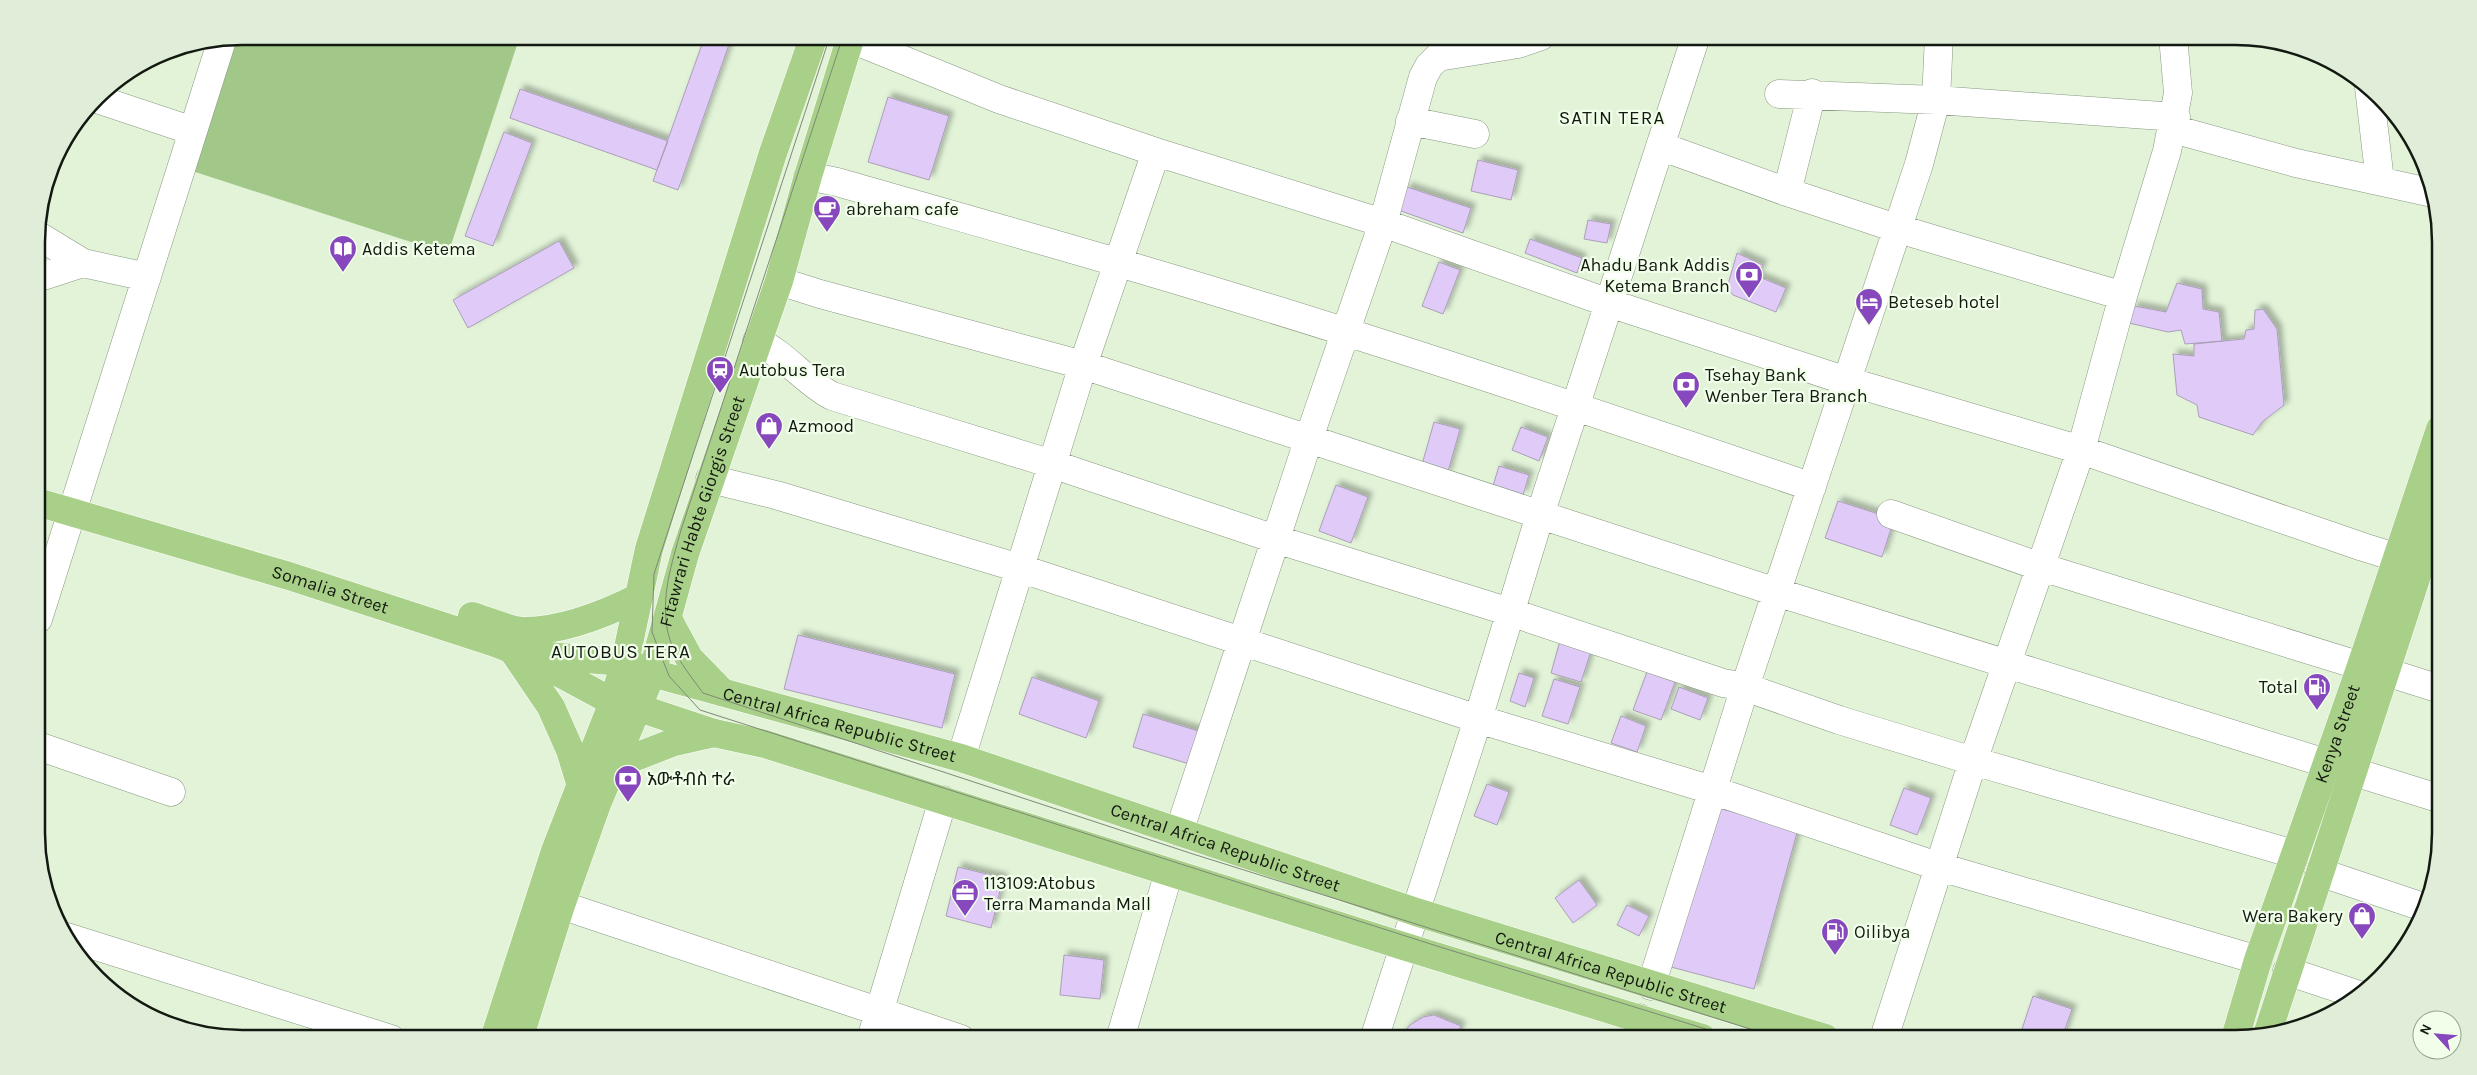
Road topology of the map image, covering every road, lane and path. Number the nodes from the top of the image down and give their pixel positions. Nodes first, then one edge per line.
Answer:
1 (811, 45) edge
2 (847, 45) edge
3 (868, 45) edge
4 (1512, 45) edge
5 (1693, 45) edge
6 (1939, 45) edge
7 (2174, 45) edge
8 (220, 46) edge
9 (1778, 94) dead end
10 (1812, 94) junction
11 (2370, 99) edge
12 (1936, 100) junction
13 (105, 101) edge
14 (1410, 121) junction
15 (2174, 123) junction
16 (193, 131) junction
17 (1475, 134) dead end
18 (1660, 146) junction
19 (1156, 152) junction
20 (808, 176) junction
21 (2380, 181) junction
22 (2425, 191) edge
23 (1787, 192) junction
24 (1384, 223) junction
25 (1899, 229) junction
26 (45, 240) edge
27 (1117, 262) junction
28 (83, 263) junction
29 (45, 275) edge
30 (147, 277) junction
31 (779, 280) junction
32 (2123, 296) junction
33 (1610, 303) junction
34 (1347, 332) junction
35 (757, 341) junction
36 (1083, 366) junction
37 (1847, 380) junction
38 (1577, 406) junction
39 (1309, 438) junction
40 (2081, 450) junction
41 (1052, 464) junction
42 (710, 479) junction
43 (2432, 483) edge
44 (1812, 487) junction
45 (45, 489) edge
46 (45, 502) edge
47 (75, 503) junction
48 (1891, 514) dead end
49 (1540, 515) junction
50 (2432, 529) edge
51 (1276, 539) junction
52 (2420, 564) edge
53 (2041, 567) junction
54 (1019, 568) junction
55 (1776, 592) junction
56 (45, 597) edge
57 (639, 597) junction
58 (1510, 612) junction
59 (668, 619) junction
60 (1241, 642) junction
61 (518, 652) junction
62 (625, 662) junction
63 (2007, 665) junction
64 (2374, 669) junction
65 (652, 673) junction
66 (1745, 687) junction
67 (2432, 687) edge
68 (722, 692) junction
69 (613, 702) junction
70 (639, 708) junction
71 (1478, 719) junction
72 (714, 733) junction
73 (45, 748) edge
74 (961, 758) junction
75 (1973, 761) junction
76 (2326, 762) junction
77 (615, 765) junction
78 (2353, 770) junction
79 (581, 786) junction
80 (1712, 790) junction
81 (171, 792) dead end
82 (2432, 796) edge
83 (943, 800) junction
84 (1179, 832) junction
85 (2294, 854) junction
86 (1940, 866) junction
87 (1169, 872) junction
88 (2320, 872) junction
89 (561, 904) junction
90 (2418, 905) edge
91 (1416, 912) junction
92 (77, 940) edge
93 (1403, 946) junction
94 (2258, 960) junction
95 (2287, 971) junction
96 (1651, 986) junction
97 (2351, 992) edge
98 (880, 1012) junction
99 (2269, 1027) edge
100 (1636, 1028) edge
101 (363, 1030) edge
102 (497, 1030) edge
103 (522, 1030) edge
104 (874, 1030) edge
105 (934, 1030) edge
106 (1123, 1030) edge
107 (1377, 1030) edge
108 (1649, 1030) edge
109 (1798, 1030) edge
110 (1887, 1030) edge
111 (2237, 1030) edge

1 - 57 main road
2 - 20 main road, Fitawrari Habte Giorgis Street
3 - 19 street
4 - 14 street
5 - 18 street
6 - 12 street
7 - 15 street
8 - 16 street
9 - 10 street
10 - 12 street
10 - 23 street
11 - 21 street
12 - 15 street
12 - 25 street
13 - 16 street
14 - 17 street
14 - 24 street
15 - 21 street
15 - 32 street
16 - 30 street
18 - 23 street
18 - 33 street
19 - 24 street
19 - 27 street
20 - 27 street
20 - 31 main road, Fitawrari Habte Giorgis Street
21 - 22 street
23 - 25 street
24 - 33 street
24 - 34 street
25 - 32 street
25 - 37 street
26 - 28 street
27 - 34 street
27 - 36 street
28 - 29 street
28 - 30 street
30 - 47 street
31 - 35 main road, Fitawrari Habte Giorgis Street
31 - 36 street
32 - 40 street
33 - 37 street
33 - 38 street
34 - 38 street
34 - 39 street
35 - 41 street
35 - 42 main road, Fitawrari Habte Giorgis Street
36 - 39 street
36 - 41 street
37 - 40 street
37 - 44 street
38 - 44 street
38 - 49 street
39 - 49 street
39 - 51 street
40 - 52 street
40 - 53 street
41 - 51 street
41 - 54 street
42 - 54 street
42 - 59 main road, Fitawrari Habte Giorgis Street
43 - 52 main road, Kenya Street
44 - 55 street
45 - 47 main road
46 - 47 main road, Somalia Street
47 - 56 street
47 - 57 main road
47 - 61 main road, Somalia Street
48 - 53 street
49 - 55 street
49 - 58 street
50 - 52 main road
51 - 58 street
51 - 60 street
52 - 64 main road, Kenya Street
53 - 63 street
53 - 64 street
54 - 60 street
54 - 74 street
55 - 63 street
55 - 66 street
57 - 62 main road
58 - 66 street
58 - 71 street
59 - 65 main road, Fitawrari Habte Giorgis Street
59 - 68 main road
60 - 71 street
60 - 84 street
61 - 62 main road, Central Africa Republic Street
61 - 69 main road, Somalia Street
61 - 79 main road
62 - 65 main road, Central Africa Republic Street
62 - 69 main road
63 - 75 street
63 - 76 street
64 - 67 street
64 - 76 main road, Kenya Street
64 - 78 main road
65 - 68 main road, Central Africa Republic Street
65 - 70 main road, Fitawrari Habte Giorgis Street
66 - 75 street
66 - 80 street
68 - 74 main road, Central Africa Republic Street
69 - 70 main road, Central Africa Republic Street
69 - 79 main road
70 - 72 main road, Central Africa Republic Street
70 - 77 main road, Fitawrari Habte Giorgis Street
71 - 80 street
71 - 91 street
72 - 77 main road
72 - 83 main road, Central Africa Republic Street
73 - 81 street
74 - 84 main road, Central Africa Republic Street
75 - 85 street
75 - 86 street
76 - 78 street
76 - 85 main road, Kenya Street
77 - 89 main road, Fitawrari Habte Giorgis Street
78 - 82 street
78 - 88 main road
79 - 102 main road
80 - 86 street
80 - 96 street
83 - 87 main road, Central Africa Republic Street
83 - 98 street
84 - 91 main road, Central Africa Republic Street
85 - 94 main road, Kenya Street
86 - 94 street
86 - 110 street
87 - 93 main road, Central Africa Republic Street
87 - 106 street
88 - 90 street
88 - 95 main road
89 - 98 street
89 - 103 main road, Fitawrari Habte Giorgis Street
91 - 93 street
91 - 96 main road, Central Africa Republic Street
92 - 101 street
93 - 100 main road, Central Africa Republic Street
93 - 107 street
94 - 111 main road, Kenya Street
95 - 97 street
95 - 99 main road
96 - 109 main road, Central Africa Republic Street
98 - 104 street
98 - 105 street
100 - 108 main road, Central Africa Republic Street

